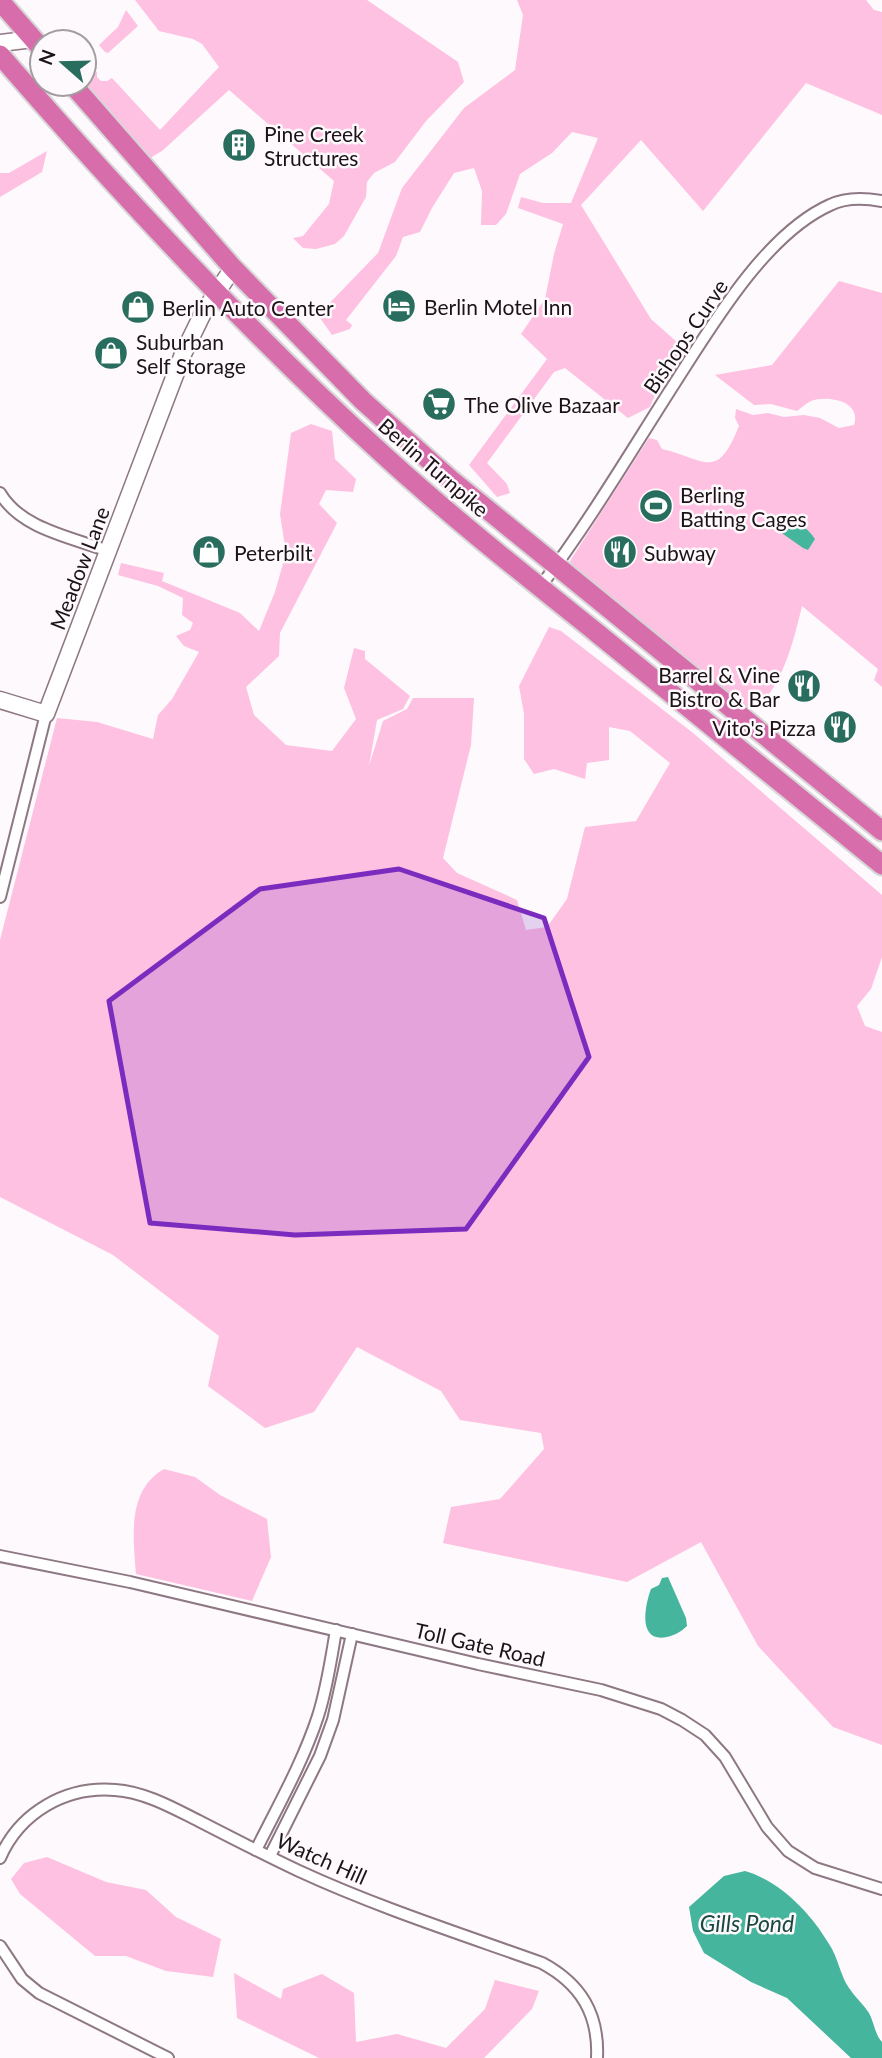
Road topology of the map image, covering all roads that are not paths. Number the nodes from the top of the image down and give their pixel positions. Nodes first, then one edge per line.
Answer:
1 (0, 1) edge
2 (28, 33) edge
3 (0, 43) edge
4 (28, 44) edge
5 (0, 55) edge
6 (84, 98) edge
7 (882, 201) edge
8 (233, 268) junction
9 (217, 291) junction
10 (0, 492) edge
11 (108, 551) junction
12 (556, 565) junction
13 (540, 587) junction
14 (0, 700) edge
15 (46, 714) junction
16 (882, 831) edge
17 (882, 865) edge
18 (0, 897) edge
19 (0, 1556) edge
20 (336, 1630) junction
21 (352, 1634) junction
22 (328, 1678) junction
23 (342, 1682) junction
24 (290, 1782) junction
25 (304, 1788) junction
26 (256, 1850) junction
27 (270, 1856) junction
28 (0, 1858) edge
29 (882, 1889) edge
30 (0, 1946) edge
31 (168, 2058) edge
32 (597, 2058) edge

1 - 2 highway
3 - 4 street
5 - 9 highway, Berlin Turnpike
6 - 8 highway, Berlin Turnpike
7 - 12 street, Bishops Curve
8 - 9 street, Meadow Lane
8 - 12 highway, Berlin Turnpike
9 - 11 street, Meadow Lane
9 - 13 highway, Berlin Turnpike
10 - 11 street
11 - 15 street, Meadow Lane
12 - 13 street, Bishops Curve
12 - 16 highway, Berlin Turnpike
13 - 17 highway, Berlin Turnpike
14 - 15 street
15 - 18 street, Meadow Lane
19 - 20 street, Toll Gate Road
20 - 21 street, Toll Gate Road
20 - 22 street
21 - 23 street
21 - 29 street, Toll Gate Road
22 - 23 street
22 - 24 street
23 - 25 street
24 - 25 street
24 - 26 street
25 - 27 street
26 - 27 street, Watch Hill
26 - 28 street, Watch Hill
27 - 32 street, Watch Hill
30 - 31 street

